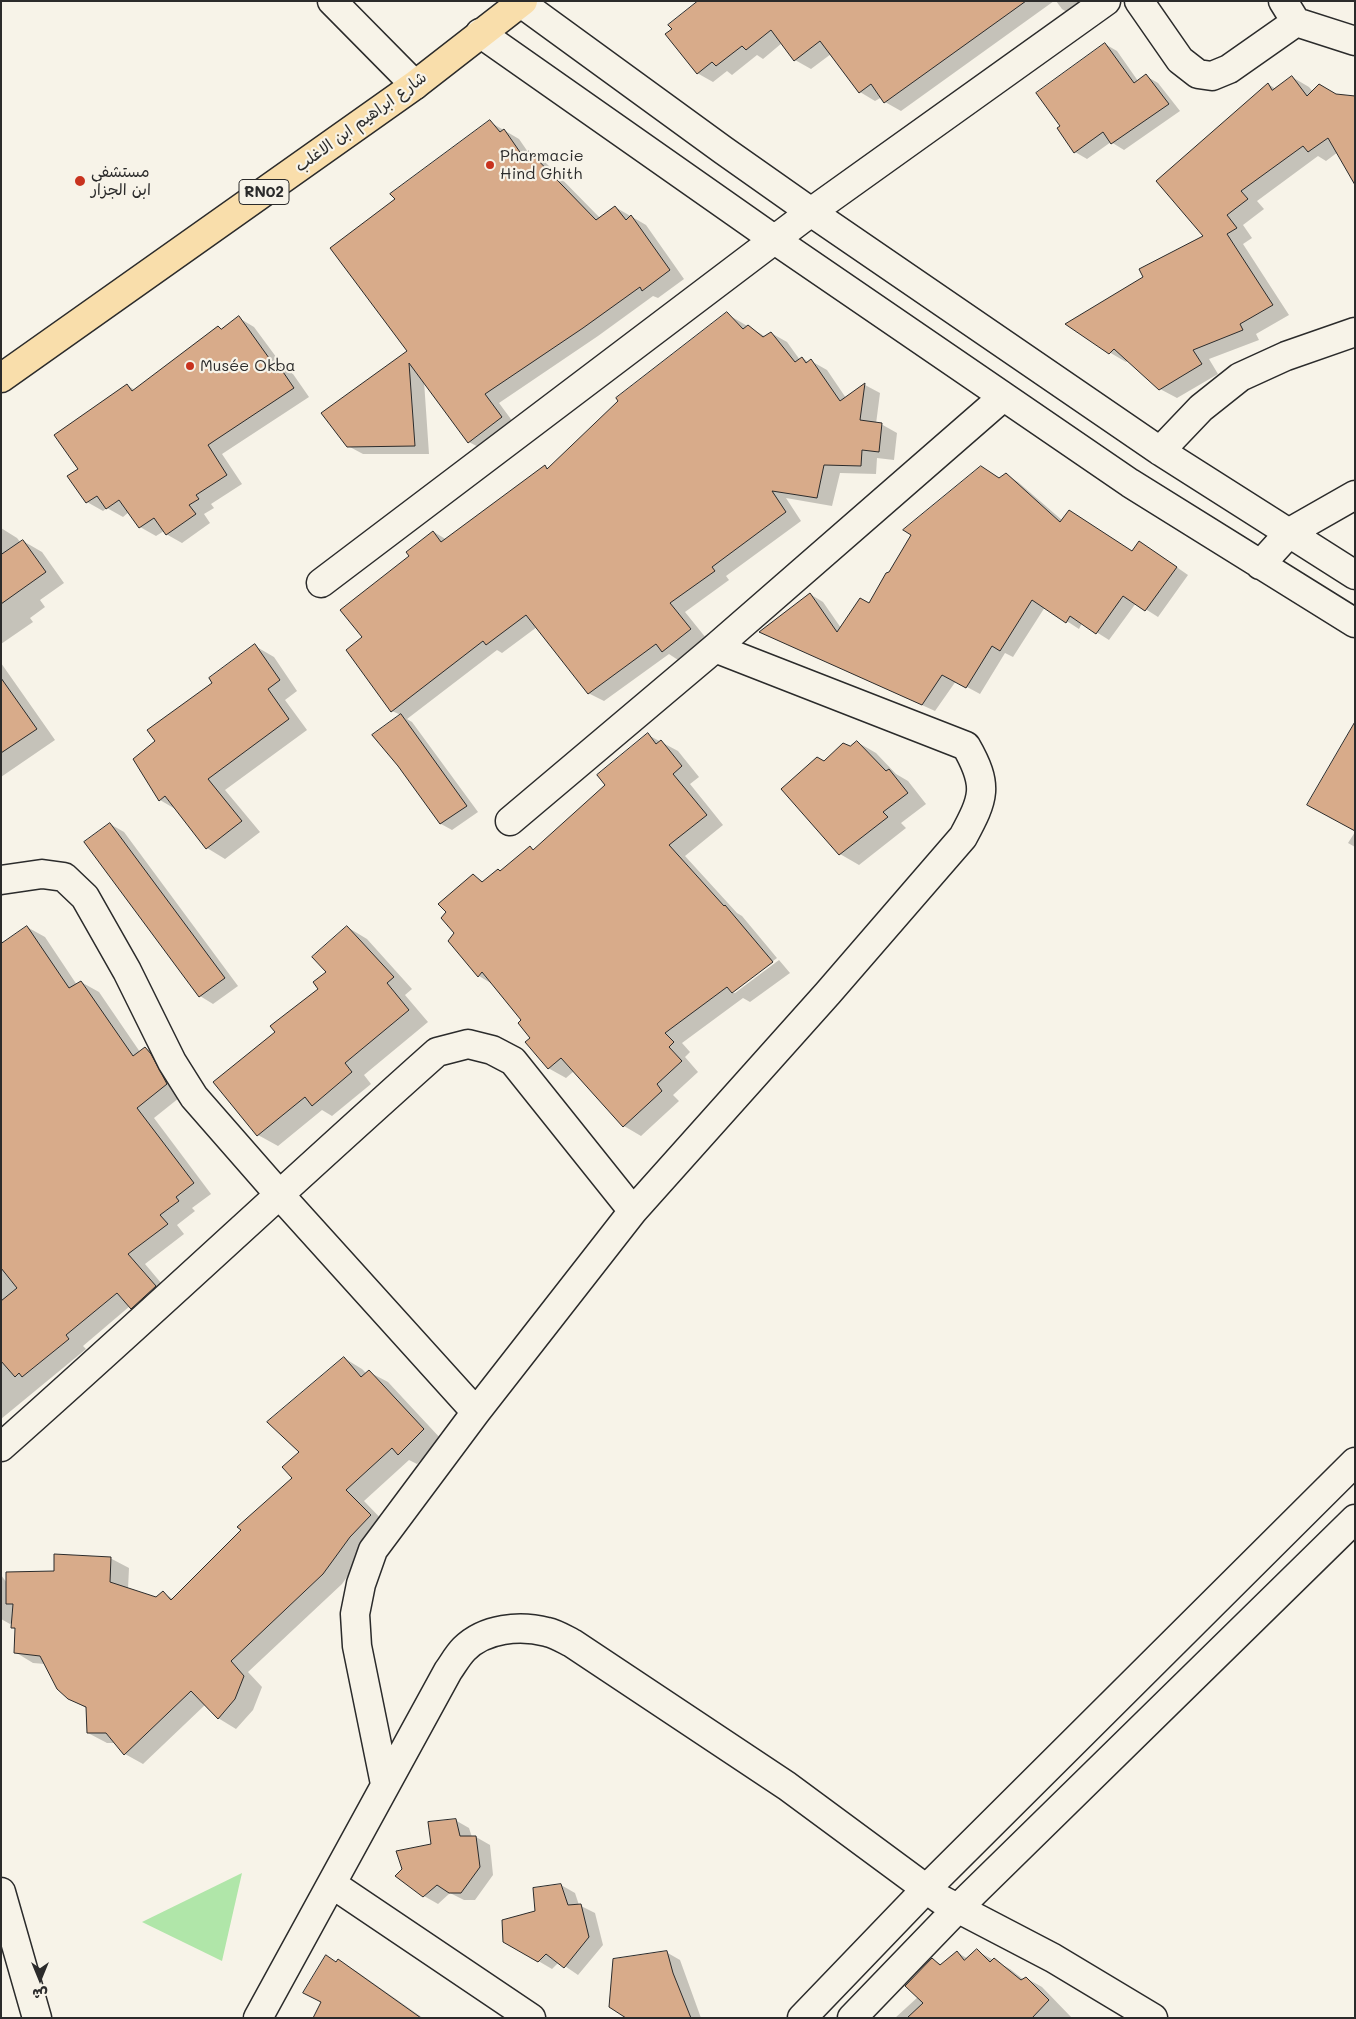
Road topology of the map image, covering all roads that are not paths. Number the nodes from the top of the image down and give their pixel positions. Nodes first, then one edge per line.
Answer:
1 (332, 1) edge
2 (1106, 1) edge
3 (1139, 1) edge
4 (522, 2) edge
5 (1289, 12) edge
6 (480, 33) junction
7 (1355, 41) edge
8 (415, 85) junction
9 (811, 212) junction
10 (774, 240) junction
11 (1355, 332) edge
12 (1, 378) edge
13 (1003, 397) junction
14 (1160, 451) junction
15 (1355, 495) edge
16 (1290, 532) junction
17 (1260, 565) junction
18 (1355, 575) edge
19 (321, 583) dead end
20 (1355, 623) edge
21 (714, 648) junction
22 (510, 821) dead end
23 (1, 880) edge
24 (278, 1193) junction
25 (633, 1212) junction
26 (476, 1412) junction
27 (1, 1447) edge
28 (1355, 1462) edge
29 (1355, 1519) edge
30 (385, 1784) junction
31 (332, 1884) junction
32 (927, 1888) junction
33 (1, 1892) edge
34 (958, 1908) junction
35 (36, 2018) edge
36 (258, 2018) edge
37 (532, 2018) edge
38 (802, 2018) edge
39 (852, 2018) edge
40 (1153, 2018) edge

1 - 8 street
2 - 9 street
3 - 5 street
4 - 6 main road, شارع ابراهيم ابن الاغلب / RN02
4 - 9 street
5 - 7 street
6 - 8 main road, شارع ابراهيم ابن الاغلب / RN02
6 - 10 street
8 - 12 main road, شارع ابراهيم ابن الاغلب / RN02
9 - 10 street
9 - 14 street
10 - 13 street
10 - 19 street
11 - 14 street
13 - 17 street
13 - 21 street
14 - 16 street
15 - 16 street
16 - 17 street
16 - 18 street
17 - 20 street
21 - 22 street
21 - 25 street
23 - 24 street
24 - 25 street
24 - 26 street
24 - 27 street
25 - 26 street
26 - 30 street
28 - 32 street
29 - 34 street
30 - 31 street
30 - 32 street
31 - 36 street
31 - 37 street
32 - 34 street
32 - 38 street
33 - 35 street
34 - 39 street
34 - 40 street

